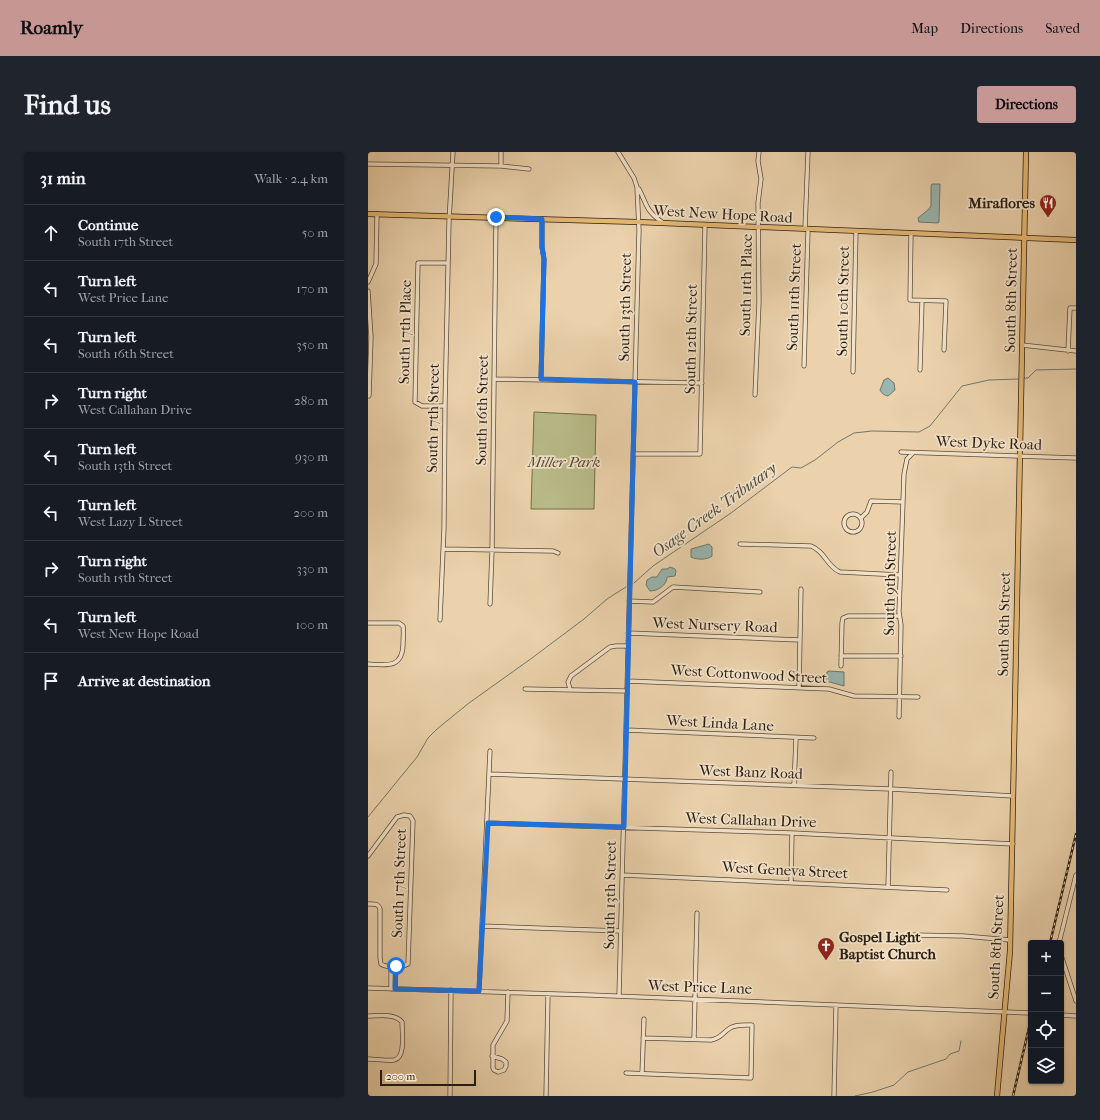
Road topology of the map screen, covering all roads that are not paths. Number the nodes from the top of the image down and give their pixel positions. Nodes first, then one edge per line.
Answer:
1 (452, 152) edge
2 (501, 152) edge
3 (618, 152) edge
4 (759, 152) edge
5 (808, 152) edge
6 (1026, 152) edge
7 (368, 164) edge
8 (452, 166) junction
9 (500, 166) junction
10 (529, 169) dead end
11 (637, 187) junction
12 (368, 214) edge
13 (378, 214) junction
14 (449, 216) junction
15 (496, 217) junction
16 (542, 219) junction
17 (638, 222) junction
18 (663, 223) junction
19 (706, 225) junction
20 (758, 227) junction
21 (806, 230) junction
22 (856, 231) junction
23 (911, 233) junction
24 (1024, 238) junction
25 (1076, 240) edge
26 (448, 263) junction
27 (368, 282) edge
28 (368, 291) edge
29 (922, 301) junction
30 (1076, 308) edge
31 (1022, 345) junction
32 (944, 350) dead end
33 (1068, 351) junction
34 (1076, 351) edge
35 (804, 366) dead end
36 (920, 370) dead end
37 (853, 372) dead end
38 (494, 379) junction
39 (541, 379) junction
40 (635, 382) junction
41 (702, 383) junction
42 (755, 395) dead end
43 (369, 396) dead end
44 (445, 406) junction
45 (901, 452) dead end
46 (913, 453) junction
47 (633, 454) junction
48 (1020, 455) junction
49 (1076, 458) edge
50 (903, 502) junction
51 (861, 518) junction
52 (740, 544) dead end
53 (444, 549) junction
54 (492, 551) junction
55 (558, 553) dead end
56 (900, 575) junction
57 (801, 589) dead end
58 (760, 592) dead end
59 (629, 601) junction
60 (490, 604) dead end
61 (900, 616) junction
62 (440, 620) dead end
63 (368, 623) edge
64 (628, 633) junction
65 (800, 640) junction
66 (628, 646) junction
67 (841, 656) junction
68 (900, 656) junction
69 (368, 664) edge
70 (841, 666) dead end
71 (627, 681) junction
72 (799, 688) junction
73 (525, 689) dead end
74 (570, 690) junction
75 (627, 691) junction
76 (900, 696) junction
77 (918, 697) dead end
78 (899, 717) dead end
79 (626, 730) junction
80 (796, 738) junction
81 (814, 738) dead end
82 (490, 751) dead end
83 (891, 772) dead end
84 (489, 774) junction
85 (625, 779) junction
86 (794, 785) junction
87 (891, 789) junction
88 (1013, 796) junction
89 (488, 823) junction
90 (624, 827) junction
91 (792, 833) junction
92 (890, 838) junction
93 (1013, 844) junction
94 (368, 856) edge
95 (622, 875) junction
96 (1076, 875) edge
97 (791, 882) junction
98 (888, 887) junction
99 (947, 890) dead end
100 (368, 904) edge
101 (697, 913) dead end
102 (482, 926) junction
103 (621, 931) junction
104 (914, 935) dead end
105 (1010, 940) junction
106 (1061, 940) edge
107 (1064, 964) edge
108 (391, 966) junction
109 (396, 966) junction
110 (368, 988) edge
111 (390, 989) junction
112 (395, 989) junction
113 (451, 990) junction
114 (479, 991) junction
115 (508, 992) junction
116 (548, 994) junction
117 (619, 996) junction
118 (696, 999) junction
119 (1076, 1001) edge
120 (836, 1005) junction
121 (1004, 1012) junction
122 (1028, 1013) edge
123 (1064, 1015) edge
124 (368, 1016) edge
125 (1076, 1016) edge
126 (644, 1019) dead end
127 (643, 1038) junction
128 (694, 1039) junction
129 (492, 1056) junction
130 (368, 1059) edge
131 (626, 1073) dead end
132 (642, 1074) junction
133 (450, 1096) edge
134 (546, 1096) edge
135 (834, 1096) edge
136 (996, 1096) edge

1 - 8 street, South 17th Street
2 - 9 street
3 - 11 street, South 13th Street
4 - 20 street, South 11th Place
5 - 21 street, South 11th Street
6 - 24 main road, South 8th Street
7 - 8 street
8 - 9 street
8 - 14 street, South 17th Street
9 - 10 street
11 - 17 street, South 13th Street
11 - 18 street
12 - 13 main road, West New Hope Road
13 - 14 main road, West New Hope Road
13 - 27 street
14 - 15 main road, West New Hope Road
14 - 26 street, South 17th Street
15 - 16 main road, West New Hope Road
15 - 38 street, South 16th Street
16 - 17 main road, West New Hope Road
16 - 39 street
17 - 18 main road, West New Hope Road
17 - 40 street, South 13th Street
18 - 19 main road, West New Hope Road
19 - 20 main road, West New Hope Road
19 - 41 street, South 12th Street
20 - 21 main road, West New Hope Road
20 - 42 street, South 11th Place
21 - 22 main road, West New Hope Road
21 - 35 street, South 11th Street
22 - 23 main road, West New Hope Road
22 - 37 street, South 10th Street
23 - 24 main road, West New Hope Road
23 - 29 street
24 - 25 main road, West New Hope Road
24 - 31 main road, South 8th Street
26 - 44 street, South 17th Street
26 - 44 street, South 17th Place
28 - 43 street
29 - 32 street
29 - 36 street
30 - 33 street
31 - 33 street
31 - 48 main road, South 8th Street
33 - 34 street
38 - 39 street
38 - 54 street, South 16th Street
39 - 40 street
40 - 41 street
40 - 47 street, South 13th Street
41 - 47 street, South 12th Street
44 - 53 street, South 17th Street
45 - 46 street, West Dyke Road
46 - 48 street, West Dyke Road
46 - 50 street, South 9th Street
47 - 59 street, South 13th Street
48 - 49 street, West Dyke Road
48 - 88 main road, South 8th Street
50 - 51 street
50 - 56 street, South 9th Street
51 - 51 street
52 - 56 street
53 - 54 street
53 - 62 street, South 17th Street
54 - 55 street
54 - 60 street, South 16th Street
56 - 61 street, South 9th Street
57 - 65 street
58 - 59 street
59 - 64 street, South 13th Street
61 - 67 street
61 - 68 street, South 9th Street
63 - 69 street
64 - 65 street, West Nursery Road
64 - 66 street, South 13th Street
65 - 72 street
66 - 71 street, South 13th Street
66 - 74 street
67 - 68 street
67 - 70 street
68 - 76 street, South 9th Street
71 - 72 street, West Cottonwood Street
71 - 75 street, South 13th Street
72 - 76 street, West Cottonwood Street
73 - 74 street
74 - 75 street
75 - 79 street, South 13th Street
76 - 77 street, West Cottonwood Street
76 - 78 street, South 9th Street
79 - 80 street, West Linda Lane
79 - 85 street, South 13th Street
80 - 81 street, West Linda Lane
80 - 86 street
82 - 84 street
83 - 87 street
84 - 85 street, West Banz Road
84 - 89 street
85 - 86 street, West Banz Road
85 - 90 street, South 13th Street
86 - 87 street, West Banz Road
87 - 88 street, West Banz Road
87 - 92 street
88 - 93 main road, South 8th Street
89 - 90 street, West Callahan Drive
89 - 102 street
90 - 91 street, West Callahan Drive
90 - 95 street, South 13th Street
91 - 92 street, West Callahan Drive
91 - 97 street
92 - 93 street, West Callahan Drive
92 - 98 street
93 - 105 main road, South 8th Street
94 - 109 street, South 17th Street
95 - 97 street, West Geneva Street
95 - 103 street, South 13th Street
96 - 106 street
97 - 98 street, West Geneva Street
98 - 99 street, West Geneva Street
100 - 108 street
101 - 118 street
102 - 103 street
102 - 114 street
103 - 117 street, South 13th Street
104 - 105 street
105 - 121 main road, South 8th Street
107 - 119 street
108 - 109 street
108 - 111 street
109 - 112 street
110 - 111 street, West Price Lane
111 - 112 street, West Price Lane
112 - 113 street, West Price Lane
113 - 114 street, West Price Lane
113 - 133 street
114 - 115 street, West Price Lane
115 - 116 street, West Price Lane
115 - 129 street
116 - 117 street, West Price Lane
116 - 134 street
117 - 118 street, West Price Lane
118 - 120 street, West Price Lane
118 - 128 street
120 - 121 street, West Price Lane
120 - 135 street
121 - 122 street, West Price Lane
121 - 136 main road, South 8th Street
123 - 125 street
124 - 130 street
126 - 127 street
127 - 128 street
127 - 132 street
128 - 132 street
129 - 129 street
131 - 132 street

